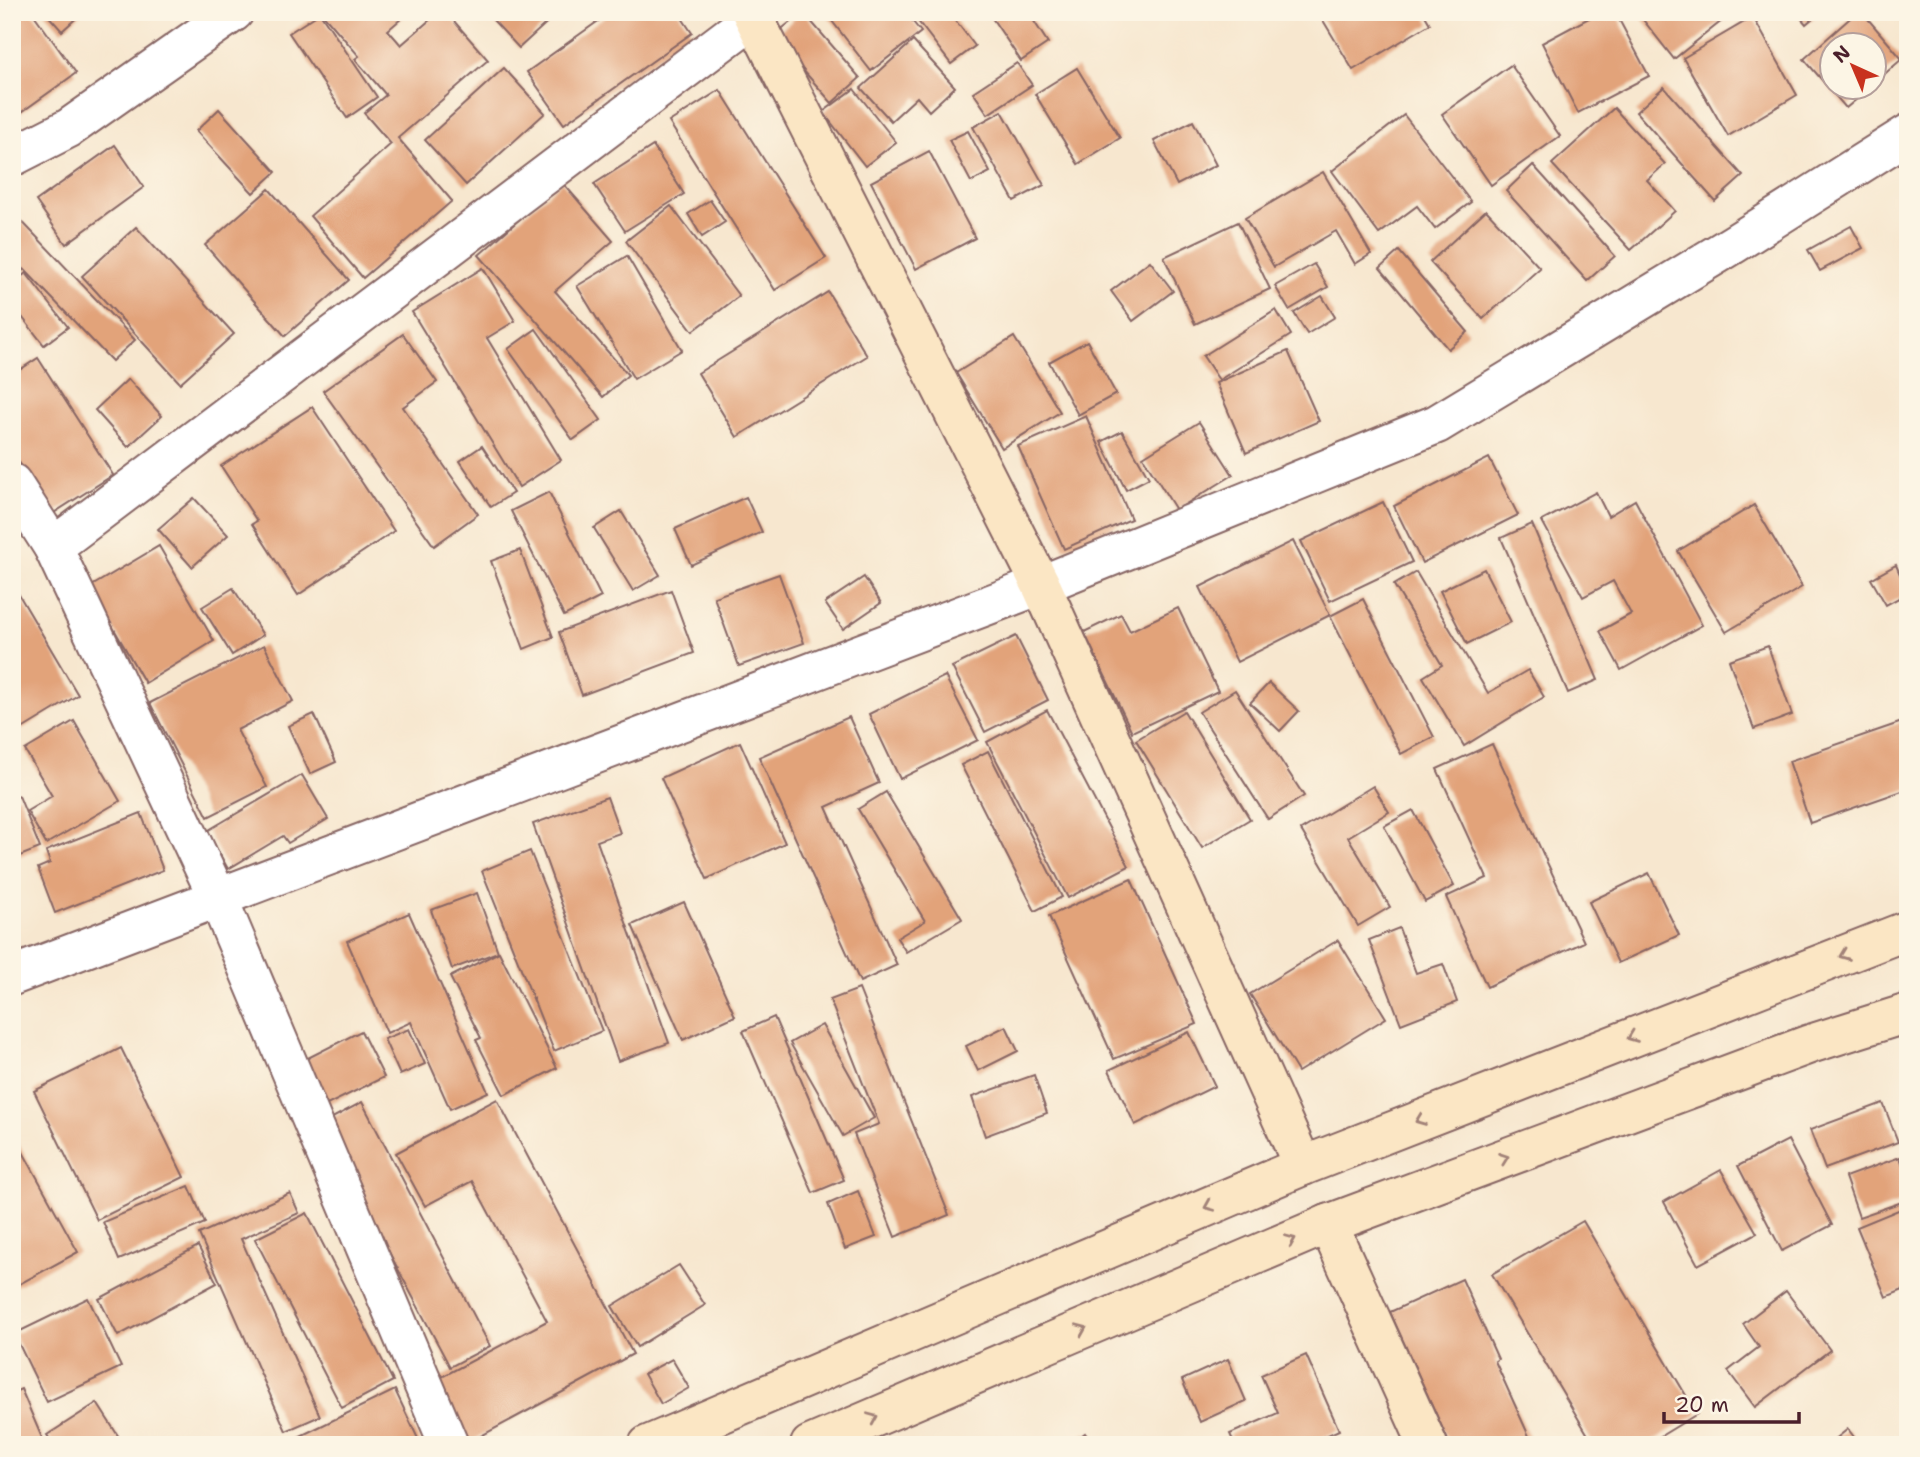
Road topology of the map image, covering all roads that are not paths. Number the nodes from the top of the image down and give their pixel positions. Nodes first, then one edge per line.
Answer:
1 (234, 12) edge
2 (755, 14) edge
3 (1908, 134) edge
4 (12, 157) edge
5 (12, 483) edge
6 (53, 547) junction
7 (1041, 585) junction
8 (218, 898) junction
9 (1908, 930) edge
10 (12, 976) edge
11 (1908, 1013) edge
12 (1303, 1166) junction
13 (1328, 1224) junction
14 (1419, 1442) edge
15 (449, 1445) edge
16 (648, 1445) edge
17 (810, 1445) edge

1 - 4 street
2 - 6 street
2 - 7 main road
3 - 7 street
5 - 6 street
6 - 8 street
7 - 8 street
7 - 12 main road
8 - 10 street
8 - 15 street
9 -> 12 main road
13 -> 11 main road
12 -> 16 main road
13 - 14 main road
17 -> 13 main road

